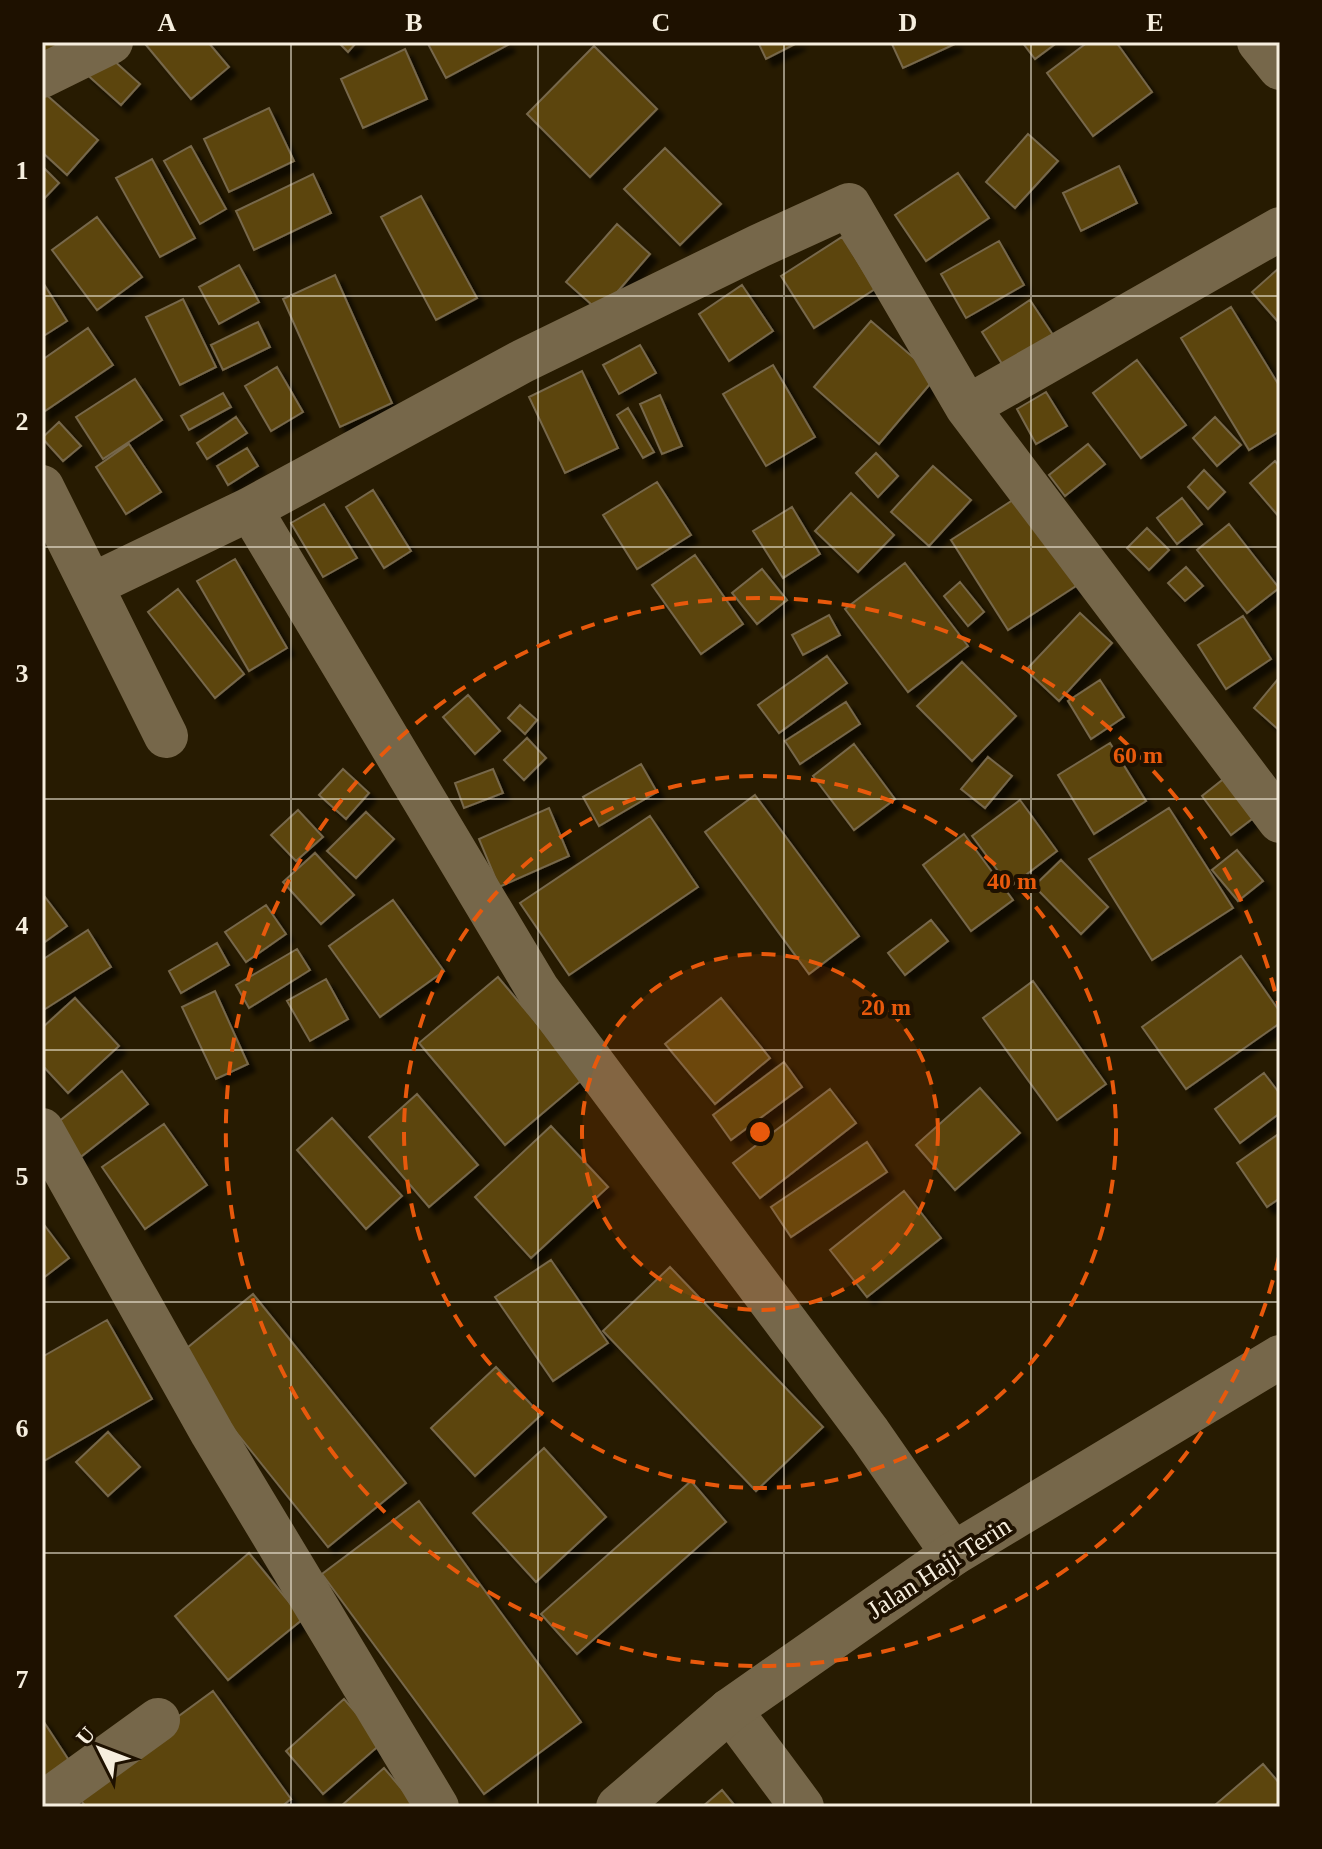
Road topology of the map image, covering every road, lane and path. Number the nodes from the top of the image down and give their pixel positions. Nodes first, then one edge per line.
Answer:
1 (111, 42) edge
2 (1259, 42) edge
3 (1280, 68) edge
4 (42, 76) edge
5 (1280, 229) edge
6 (967, 407) junction
7 (42, 487) edge
8 (250, 509) junction
9 (92, 585) junction
10 (166, 736) dead end
11 (1280, 821) edge
12 (42, 1130) edge
13 (1280, 1357) edge
14 (953, 1554) junction
15 (730, 1710) junction
16 (158, 1720) dead end
17 (42, 1804) edge
18 (437, 1807) edge
19 (618, 1807) edge
20 (802, 1807) edge

1 - 4 street
2 - 3 street
5 - 6 street
6 - 8 street
6 - 11 street
7 - 9 street
8 - 9 street
8 - 14 street
9 - 10 street
12 - 18 street
13 - 14 street, Jalan Haji Terin
14 - 15 street, Jalan Haji Terin
15 - 19 street, Jalan Haji Terin
15 - 20 street
16 - 17 street

